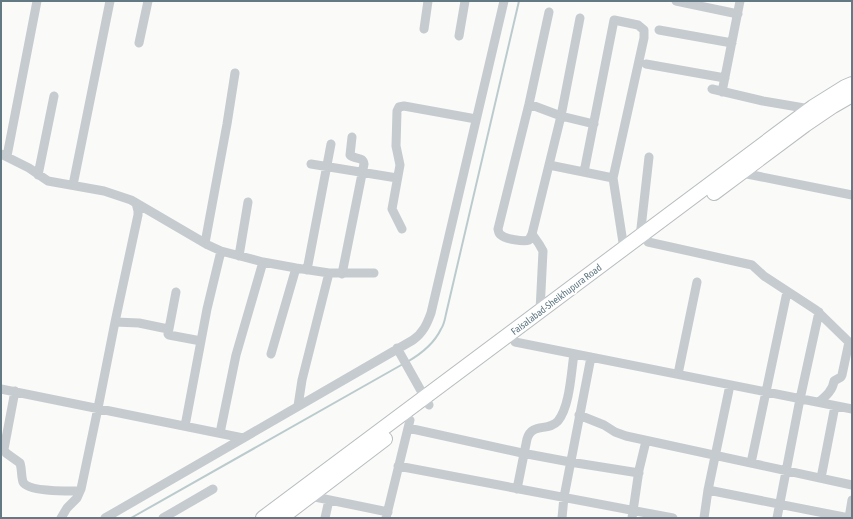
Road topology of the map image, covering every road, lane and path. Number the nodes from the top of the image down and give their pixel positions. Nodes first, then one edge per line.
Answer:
1 (37, 1) edge
2 (110, 1) edge
3 (148, 1) edge
4 (428, 1) edge
5 (465, 1) edge
6 (504, 1) edge
7 (676, 1) edge
8 (740, 1) edge
9 (550, 12) dead end
10 (738, 14) junction
11 (580, 18) dead end
12 (424, 28) dead end
13 (659, 30) dead end
14 (459, 36) dead end
15 (139, 43) dead end
16 (732, 43) junction
17 (646, 64) dead end
18 (235, 73) dead end
19 (725, 78) junction
20 (852, 84) edge
21 (712, 90) dead end
22 (722, 92) junction
23 (852, 95) edge
24 (54, 96) dead end
25 (529, 104) junction
26 (810, 109) junction
27 (560, 116) junction
28 (476, 119) junction
29 (594, 124) junction
30 (352, 137) dead end
31 (331, 144) dead end
32 (4, 155) edge
33 (649, 157) dead end
34 (311, 164) dead end
35 (548, 165) junction
36 (327, 167) junction
37 (363, 172) junction
38 (584, 172) junction
39 (742, 173) junction
40 (38, 175) junction
41 (397, 178) junction
42 (613, 178) junction
43 (73, 185) junction
44 (852, 195) edge
45 (248, 202) dead end
46 (136, 203) junction
47 (402, 229) dead end
48 (532, 234) junction
49 (644, 239) junction
50 (205, 243) junction
51 (624, 249) junction
52 (221, 251) junction
53 (239, 256) junction
54 (263, 262) junction
55 (296, 268) junction
56 (307, 270) junction
57 (329, 274) junction
58 (342, 274) junction
59 (374, 274) dead end
60 (697, 282) dead end
61 (176, 292) dead end
62 (787, 292) junction
63 (540, 311) junction
64 (819, 312) junction
65 (115, 322) junction
66 (168, 329) junction
67 (201, 341) junction
68 (515, 342) junction
69 (850, 344) edge
70 (399, 352) junction
71 (271, 354) dead end
72 (574, 354) junction
73 (591, 357) junction
74 (678, 374) junction
75 (730, 384) junction
76 (1, 388) edge
77 (15, 391) junction
78 (765, 392) junction
79 (800, 399) junction
80 (427, 401) junction
81 (820, 402) junction
82 (298, 406) junction
83 (835, 406) junction
84 (98, 408) junction
85 (852, 409) edge
86 (579, 415) junction
87 (409, 424) junction
88 (185, 426) junction
89 (220, 433) junction
90 (243, 438) junction
91 (646, 440) junction
92 (524, 454) junction
93 (716, 456) junction
94 (570, 462) junction
95 (751, 463) junction
96 (398, 466) junction
97 (786, 470) junction
98 (639, 473) junction
99 (822, 478) junction
100 (852, 485) edge
101 (517, 489) junction
102 (213, 490) dead end
103 (708, 490) junction
104 (80, 491) junction
105 (310, 496) junction
106 (564, 497) junction
107 (329, 500) junction
108 (852, 500) edge
109 (780, 504) junction
110 (632, 514) edge
111 (387, 515) edge
112 (62, 518) edge
113 (105, 518) edge
114 (163, 518) edge
115 (263, 518) edge
116 (281, 518) edge
117 (325, 518) edge
118 (562, 518) edge
119 (673, 518) edge
120 (704, 518) edge
121 (777, 518) edge
122 (849, 518) edge

1 - 32 street
2 - 43 street
3 - 15 street
4 - 12 street
5 - 14 street
6 - 28 street
7 - 10 street
8 - 10 street
9 - 25 street
10 - 16 street
11 - 27 street
13 - 16 street
16 - 19 street
17 - 19 street
18 - 50 street
19 - 22 street
20 - 26 highway, Faisalabad-Sheikhupura Road
21 - 22 street
22 - 26 street
23 - 39 highway, Faisalabad-Sheikhupura Road
24 - 40 street
25 - 27 street
25 - 48 street
26 - 49 highway, Faisalabad-Sheikhupura Road
27 - 29 street
27 - 35 street
28 - 41 street
28 - 70 street
29 - 38 street
29 - 42 street
30 - 37 street
31 - 36 street
32 - 40 street
33 - 49 street
34 - 36 street
35 - 38 street
35 - 48 street
36 - 37 street
36 - 56 street
37 - 41 street
37 - 58 street
38 - 42 street
39 - 44 street
39 - 49 highway, Faisalabad-Sheikhupura Road
40 - 43 street
41 - 47 street
42 - 51 street
43 - 46 street
45 - 53 street
46 - 50 street
46 - 65 street
48 - 63 street
49 - 51 highway, Faisalabad-Sheikhupura Road
49 - 62 street
49 - 68 highway, Faisalabad-Sheikhupura Road
50 - 52 street
51 - 63 highway, Faisalabad-Sheikhupura Road
52 - 53 street
52 - 67 street
53 - 54 street
54 - 55 street
54 - 89 street
55 - 56 street
55 - 71 street
56 - 57 street
57 - 58 street
57 - 82 street
58 - 59 street
60 - 74 street
61 - 66 street
62 - 64 street
62 - 78 street
63 - 80 highway, Faisalabad-Sheikhupura Road
64 - 69 street
64 - 79 street
65 - 66 street
65 - 84 street
66 - 67 street
67 - 88 street
68 - 72 street
68 - 80 highway, Faisalabad-Sheikhupura Road
69 - 81 street
70 - 80 street
70 - 82 street
72 - 73 street
72 - 92 street
73 - 74 street
73 - 86 street
74 - 75 street
75 - 78 street
75 - 93 street
76 - 77 street
77 - 84 street
77 - 104 street
78 - 79 street
78 - 95 street
79 - 81 street
79 - 97 street
80 - 87 highway, Faisalabad-Sheikhupura Road
80 - 115 highway, Faisalabad-Sheikhupura Road
81 - 83 street
82 - 90 street
83 - 85 street
83 - 99 street
84 - 88 street
84 - 104 street
86 - 91 street
86 - 94 street
87 - 92 street
87 - 96 street
87 - 105 highway, Faisalabad-Sheikhupura Road
88 - 89 street
89 - 90 street
90 - 113 street
91 - 93 street
91 - 98 street
92 - 94 street
92 - 101 street
93 - 95 street
93 - 103 street
94 - 98 street
94 - 106 street
95 - 97 street
96 - 101 street
96 - 111 street
97 - 99 street
97 - 109 street
98 - 110 street
99 - 100 street
101 - 106 street
102 - 114 street
103 - 109 street
103 - 120 street
104 - 112 street
105 - 107 street
105 - 116 highway, Faisalabad-Sheikhupura Road
106 - 110 street
106 - 118 street
107 - 111 street
107 - 117 street
108 - 122 street
109 - 121 street
109 - 122 street
110 - 119 street

